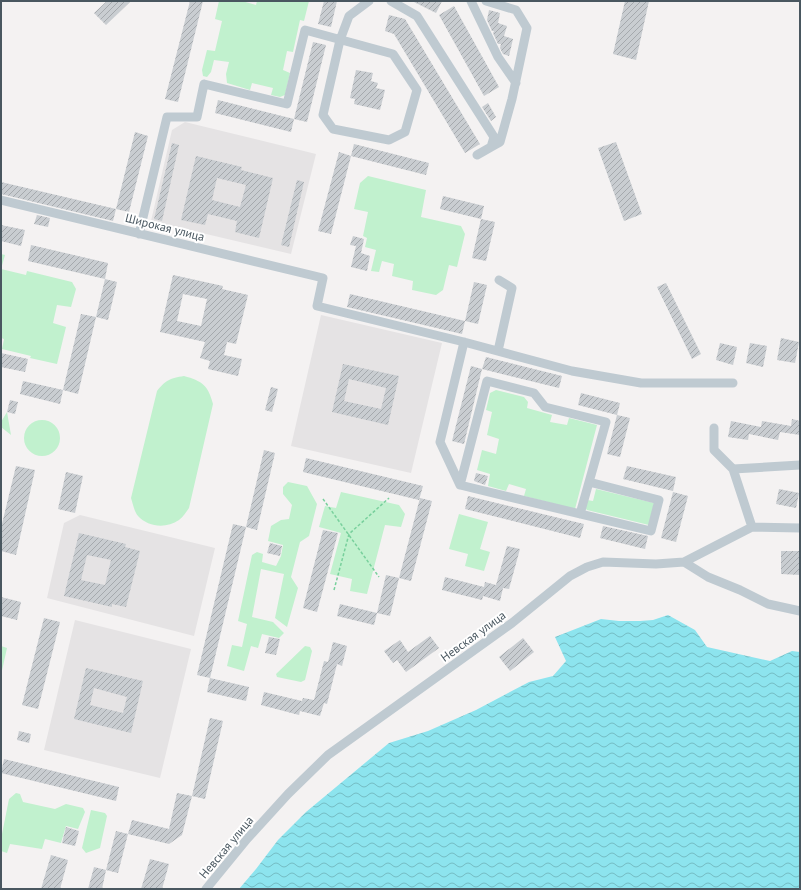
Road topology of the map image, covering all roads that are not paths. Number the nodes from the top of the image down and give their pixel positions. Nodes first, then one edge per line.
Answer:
1 (368, 1) edge
2 (392, 1) edge
3 (471, 1) edge
4 (486, 1) edge
5 (340, 40) junction
6 (516, 83) junction
7 (491, 147) junction
8 (477, 155) dead end
9 (1, 200) edge
10 (139, 234) junction
11 (499, 280) dead end
12 (464, 342) junction
13 (498, 351) junction
14 (733, 383) dead end
15 (714, 428) dead end
16 (800, 465) edge
17 (734, 469) junction
18 (589, 482) junction
19 (460, 485) junction
20 (580, 514) junction
21 (752, 527) junction
22 (800, 528) edge
23 (684, 562) junction
24 (800, 611) edge
25 (206, 889) edge

1 - 5 street
2 - 7 street
3 - 6 street
4 - 6 street
5 - 5 street
5 - 10 street
6 - 7 street
7 - 8 street
9 - 10 street, Широкая улица
10 - 12 street, Широкая улица
11 - 13 street
12 - 13 street
12 - 19 street
13 - 14 street
15 - 17 street
16 - 17 street
17 - 21 street
18 - 19 street
18 - 20 street
18 - 20 street
19 - 20 street
21 - 22 street
21 - 23 street, Невская улица
23 - 24 street
23 - 25 street, Невская улица

